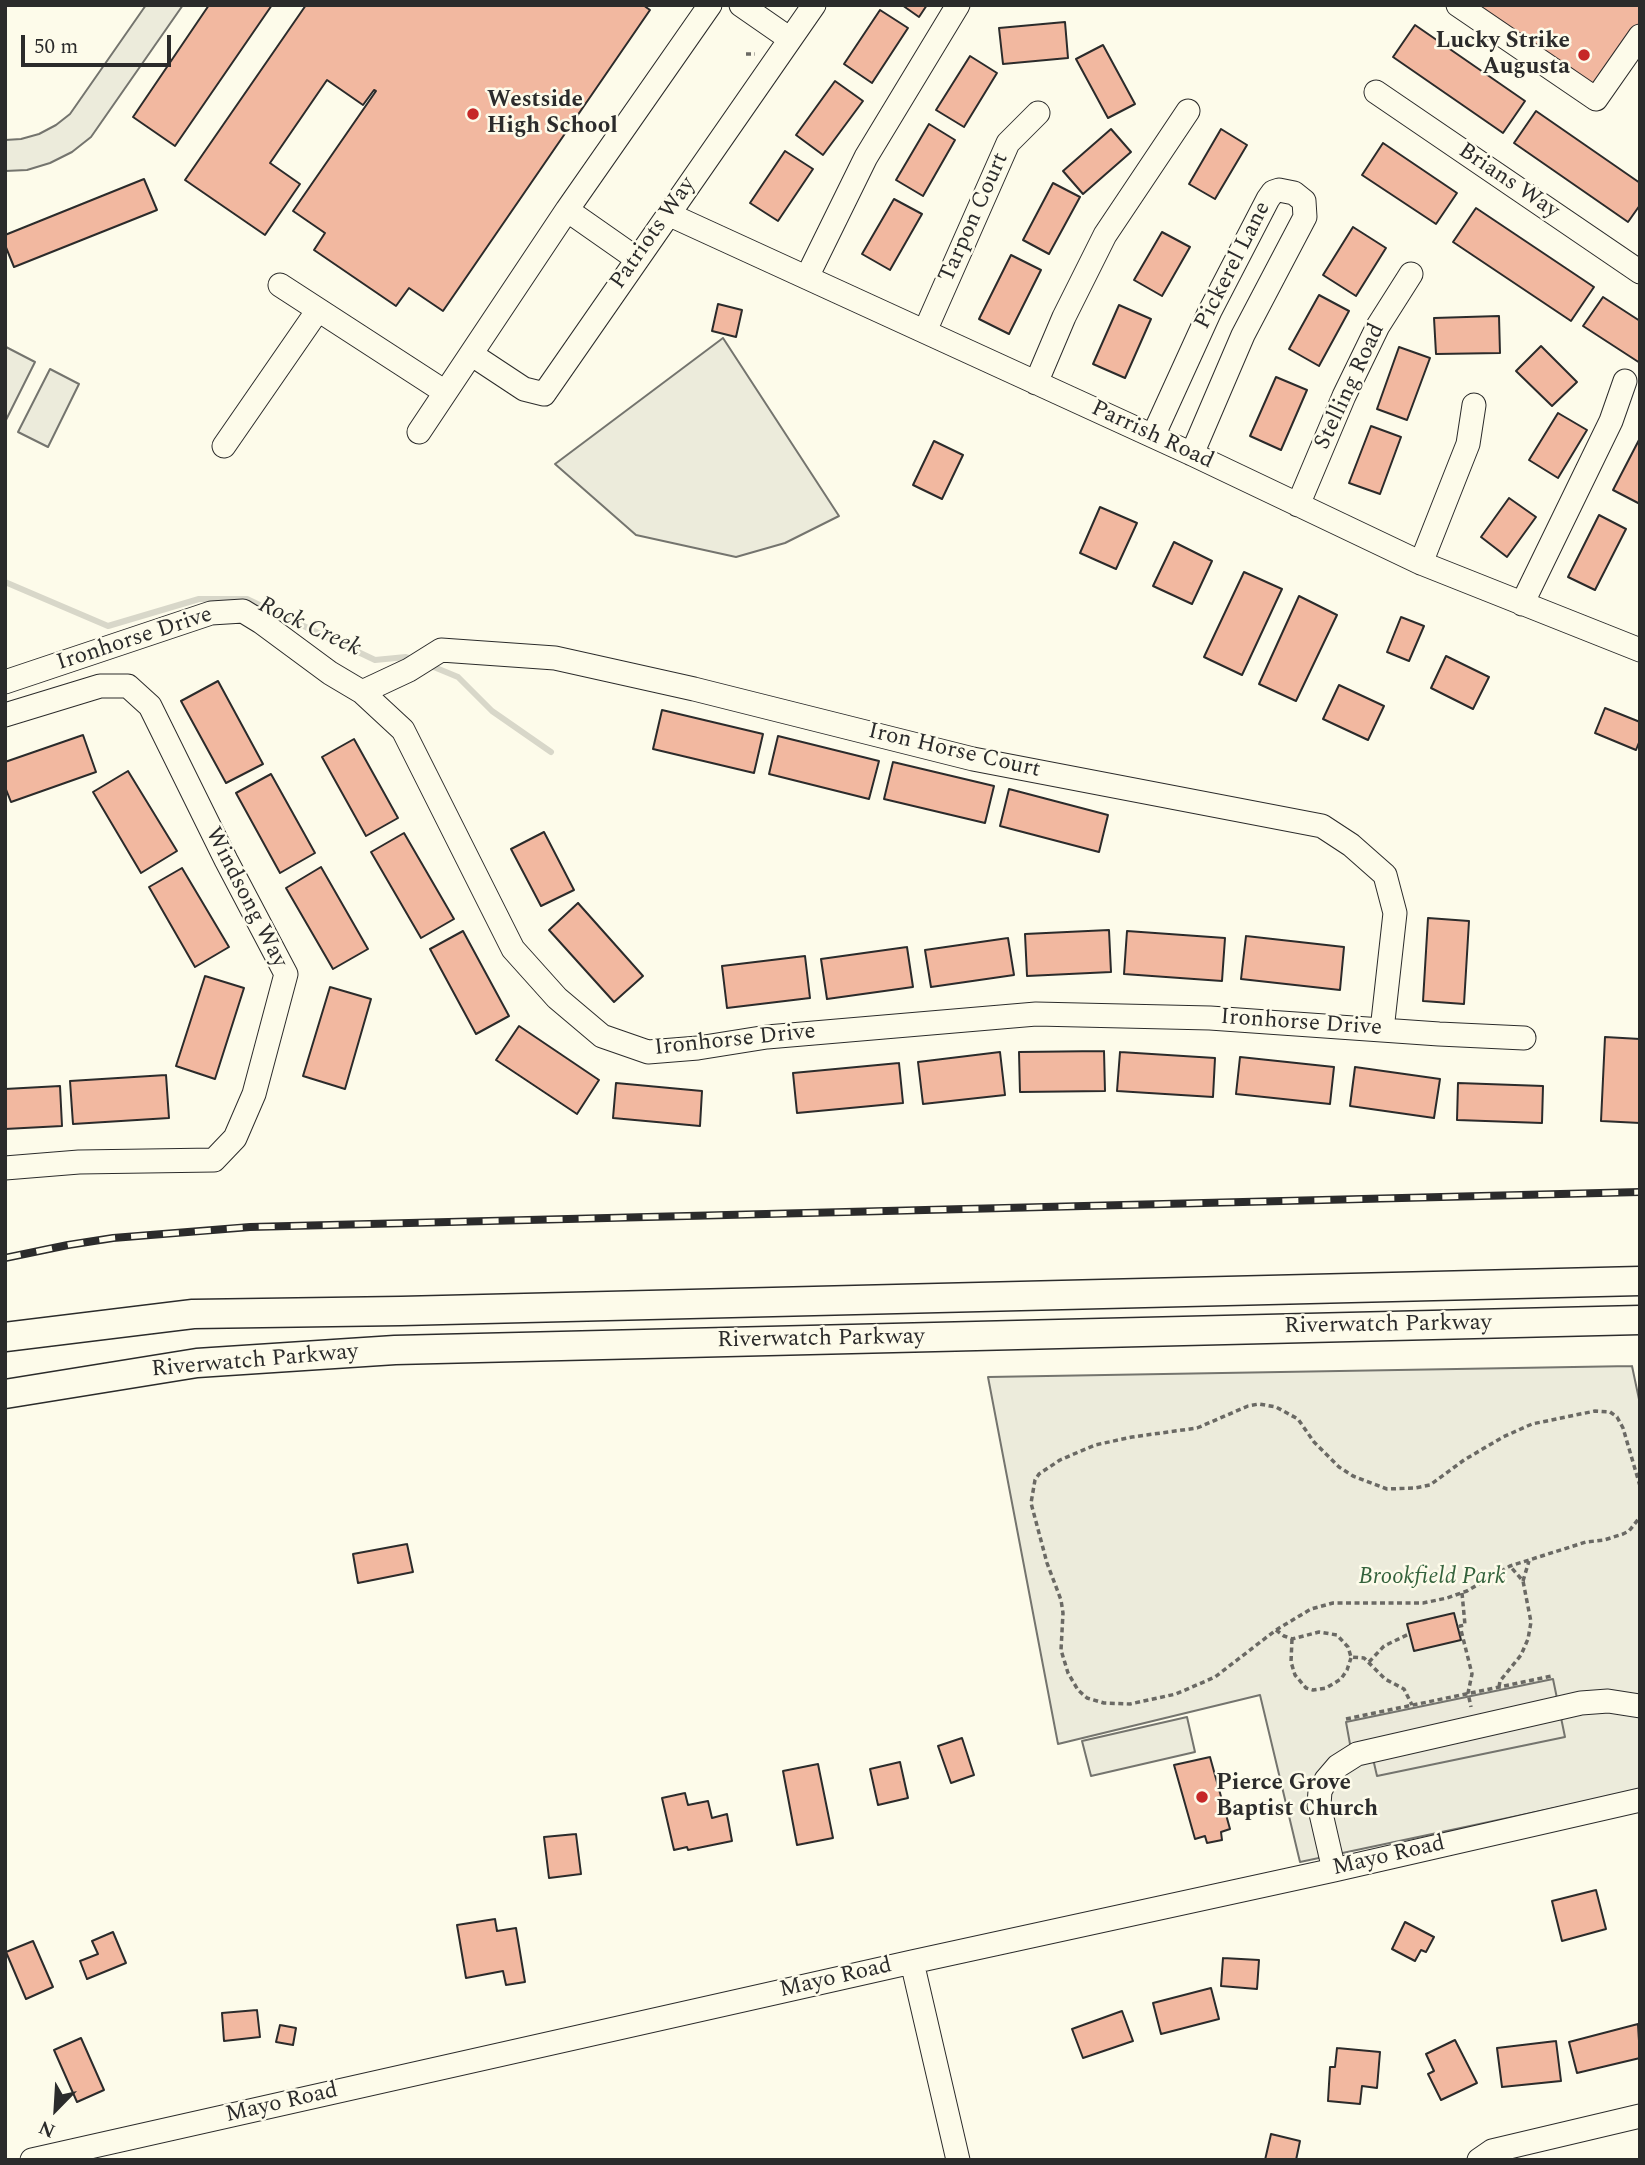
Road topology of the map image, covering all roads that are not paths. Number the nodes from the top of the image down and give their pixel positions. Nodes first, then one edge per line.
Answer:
1 (710, 5) edge
2 (741, 5) edge
3 (814, 5) edge
4 (958, 5) edge
5 (1458, 5) edge
6 (1640, 36) edge
7 (790, 39) junction
8 (1376, 92) dead end
9 (1188, 111) dead end
10 (1038, 113) dead end
11 (567, 210) junction
12 (668, 214) junction
13 (637, 259) junction
14 (1640, 272) edge
15 (1411, 274) dead end
16 (807, 277) junction
17 (280, 285) dead end
18 (318, 310) junction
19 (925, 331) junction
20 (471, 354) junction
21 (1625, 381) dead end
22 (1036, 383) junction
23 (446, 392) junction
24 (1474, 405) dead end
25 (419, 432) dead end
26 (1153, 436) junction
27 (224, 446) dead end
28 (1192, 454) junction
29 (1298, 505) junction
30 (1421, 563) junction
31 (1522, 604) junction
32 (1637, 642) edge
33 (5, 682) edge
34 (362, 692) junction
35 (5, 715) edge
36 (1382, 1030) junction
37 (1524, 1038) dead end
38 (5, 1168) edge
39 (1640, 1281) edge
40 (1640, 1320) edge
41 (5, 1337) edge
42 (5, 1394) edge
43 (1640, 1706) edge
44 (1640, 1800) edge
45 (1334, 1870) junction
46 (912, 1962) junction
47 (1640, 2116) edge
48 (32, 2160) edge
49 (958, 2160) edge
50 (1479, 2160) edge

1 - 11 street
2 - 7 street
3 - 7 street, Patriots Way
4 - 16 street
5 - 6 street
7 - 12 street, Patriots Way
8 - 14 street, Brians Way
9 - 22 street
10 - 19 street, Tarpon Court
11 - 13 street
11 - 20 street
12 - 13 street, Patriots Way
12 - 16 street, Parrish Road
13 - 20 street, Patriots Way
15 - 29 street, Stelling Road
16 - 19 street, Parrish Road
17 - 18 street
18 - 23 street
18 - 27 street
19 - 22 street, Parrish Road
20 - 23 street
21 - 31 street
22 - 26 street, Parrish Road
23 - 25 street
24 - 30 street
26 - 28 street, Parrish Road
26 - 28 street, Pickerel Lane
28 - 29 street, Parrish Road
29 - 30 street, Parrish Road
30 - 31 street, Parrish Road
31 - 32 street, Parrish Road
33 - 34 street, Ironhorse Drive
34 - 36 street, Ironhorse Drive
34 - 36 street, Iron Horse Court
35 - 38 street, Windsong Way
36 - 37 street, Ironhorse Drive
39 - 41 main road, Riverwatch Parkway
40 - 42 main road, Riverwatch Parkway
43 - 45 street
44 - 45 street, Mayo Road
45 - 46 street, Mayo Road
46 - 48 street, Mayo Road
46 - 49 street
47 - 50 street

